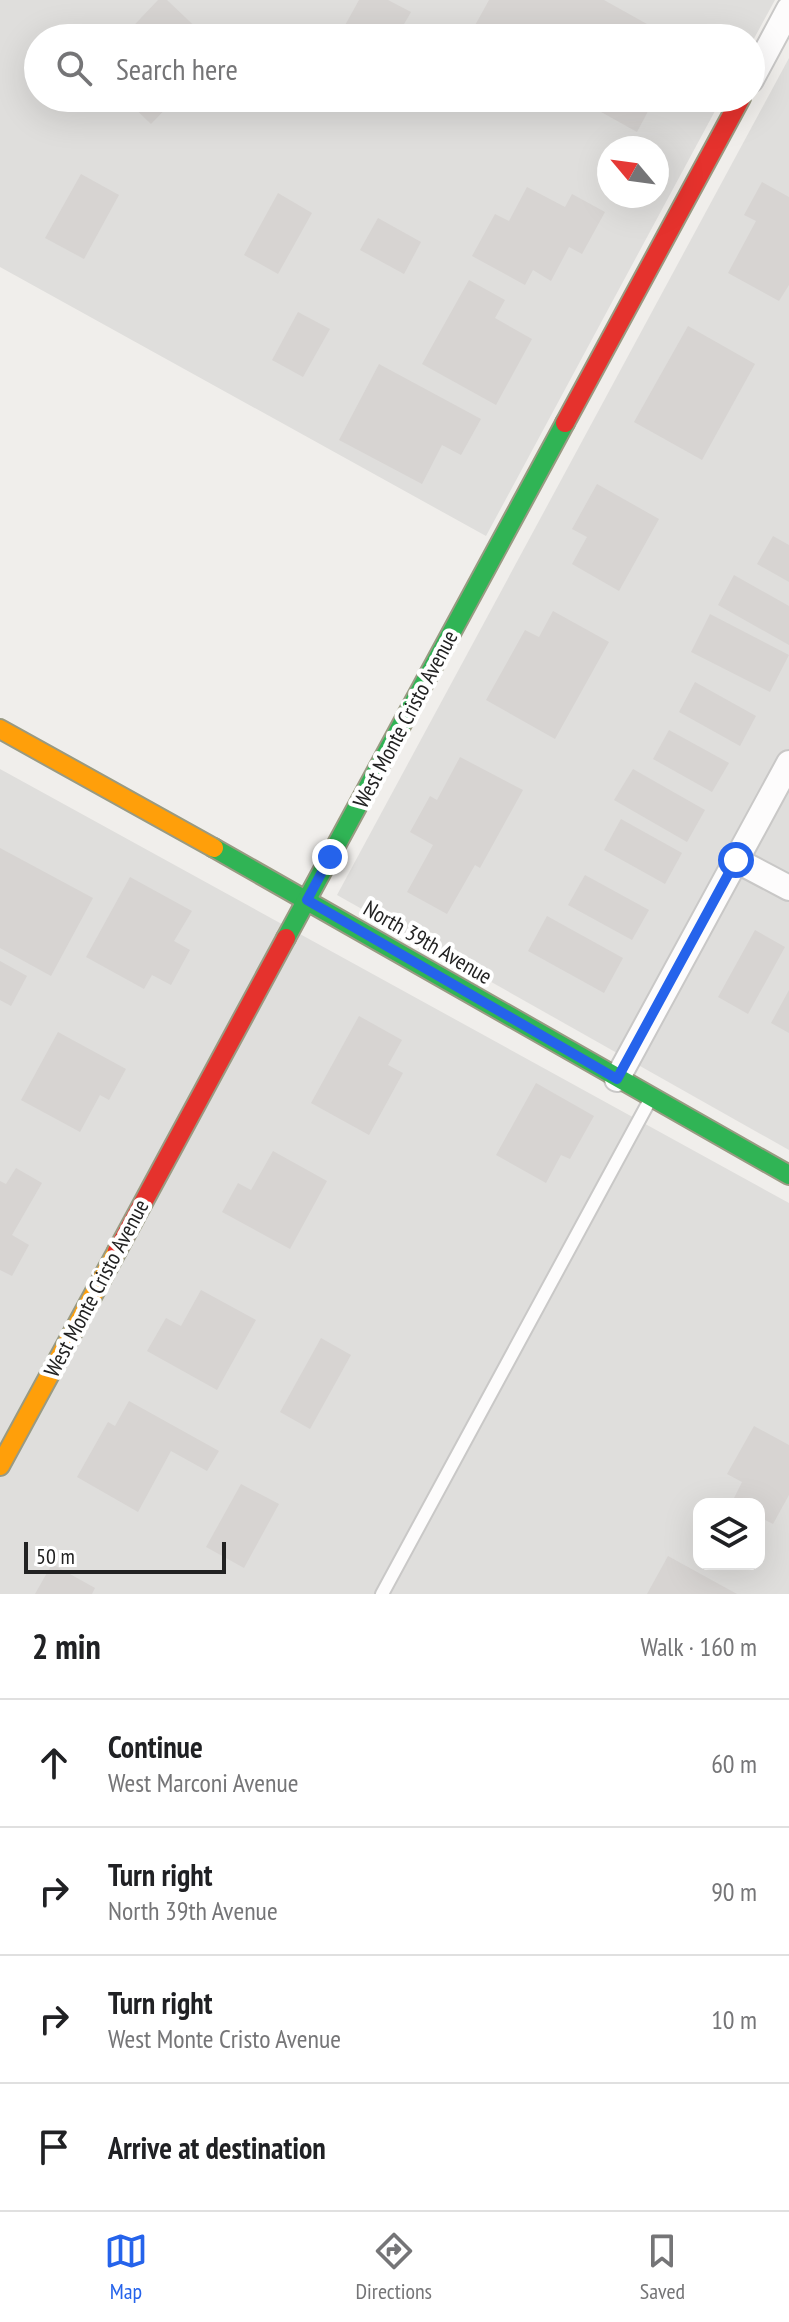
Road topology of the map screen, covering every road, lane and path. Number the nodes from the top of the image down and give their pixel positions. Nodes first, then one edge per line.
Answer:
1 (789, 9) edge
2 (765, 54) edge
3 (733, 112) edge
4 (0, 729) edge
5 (789, 763) edge
6 (736, 860) junction
7 (789, 888) edge
8 (307, 900) junction
9 (617, 1079) junction
10 (651, 1098) junction
11 (789, 1175) edge
12 (0, 1466) edge
13 (382, 1594) edge

1 - 2 street
3 - 8 street, West Monte Cristo Avenue
4 - 8 street, North 39th Avenue
5 - 6 street
6 - 7 street
6 - 9 street
8 - 9 street, North 39th Avenue
8 - 12 street, West Monte Cristo Avenue
9 - 10 street, North 39th Avenue
10 - 11 street, North 39th Avenue
10 - 13 lane

